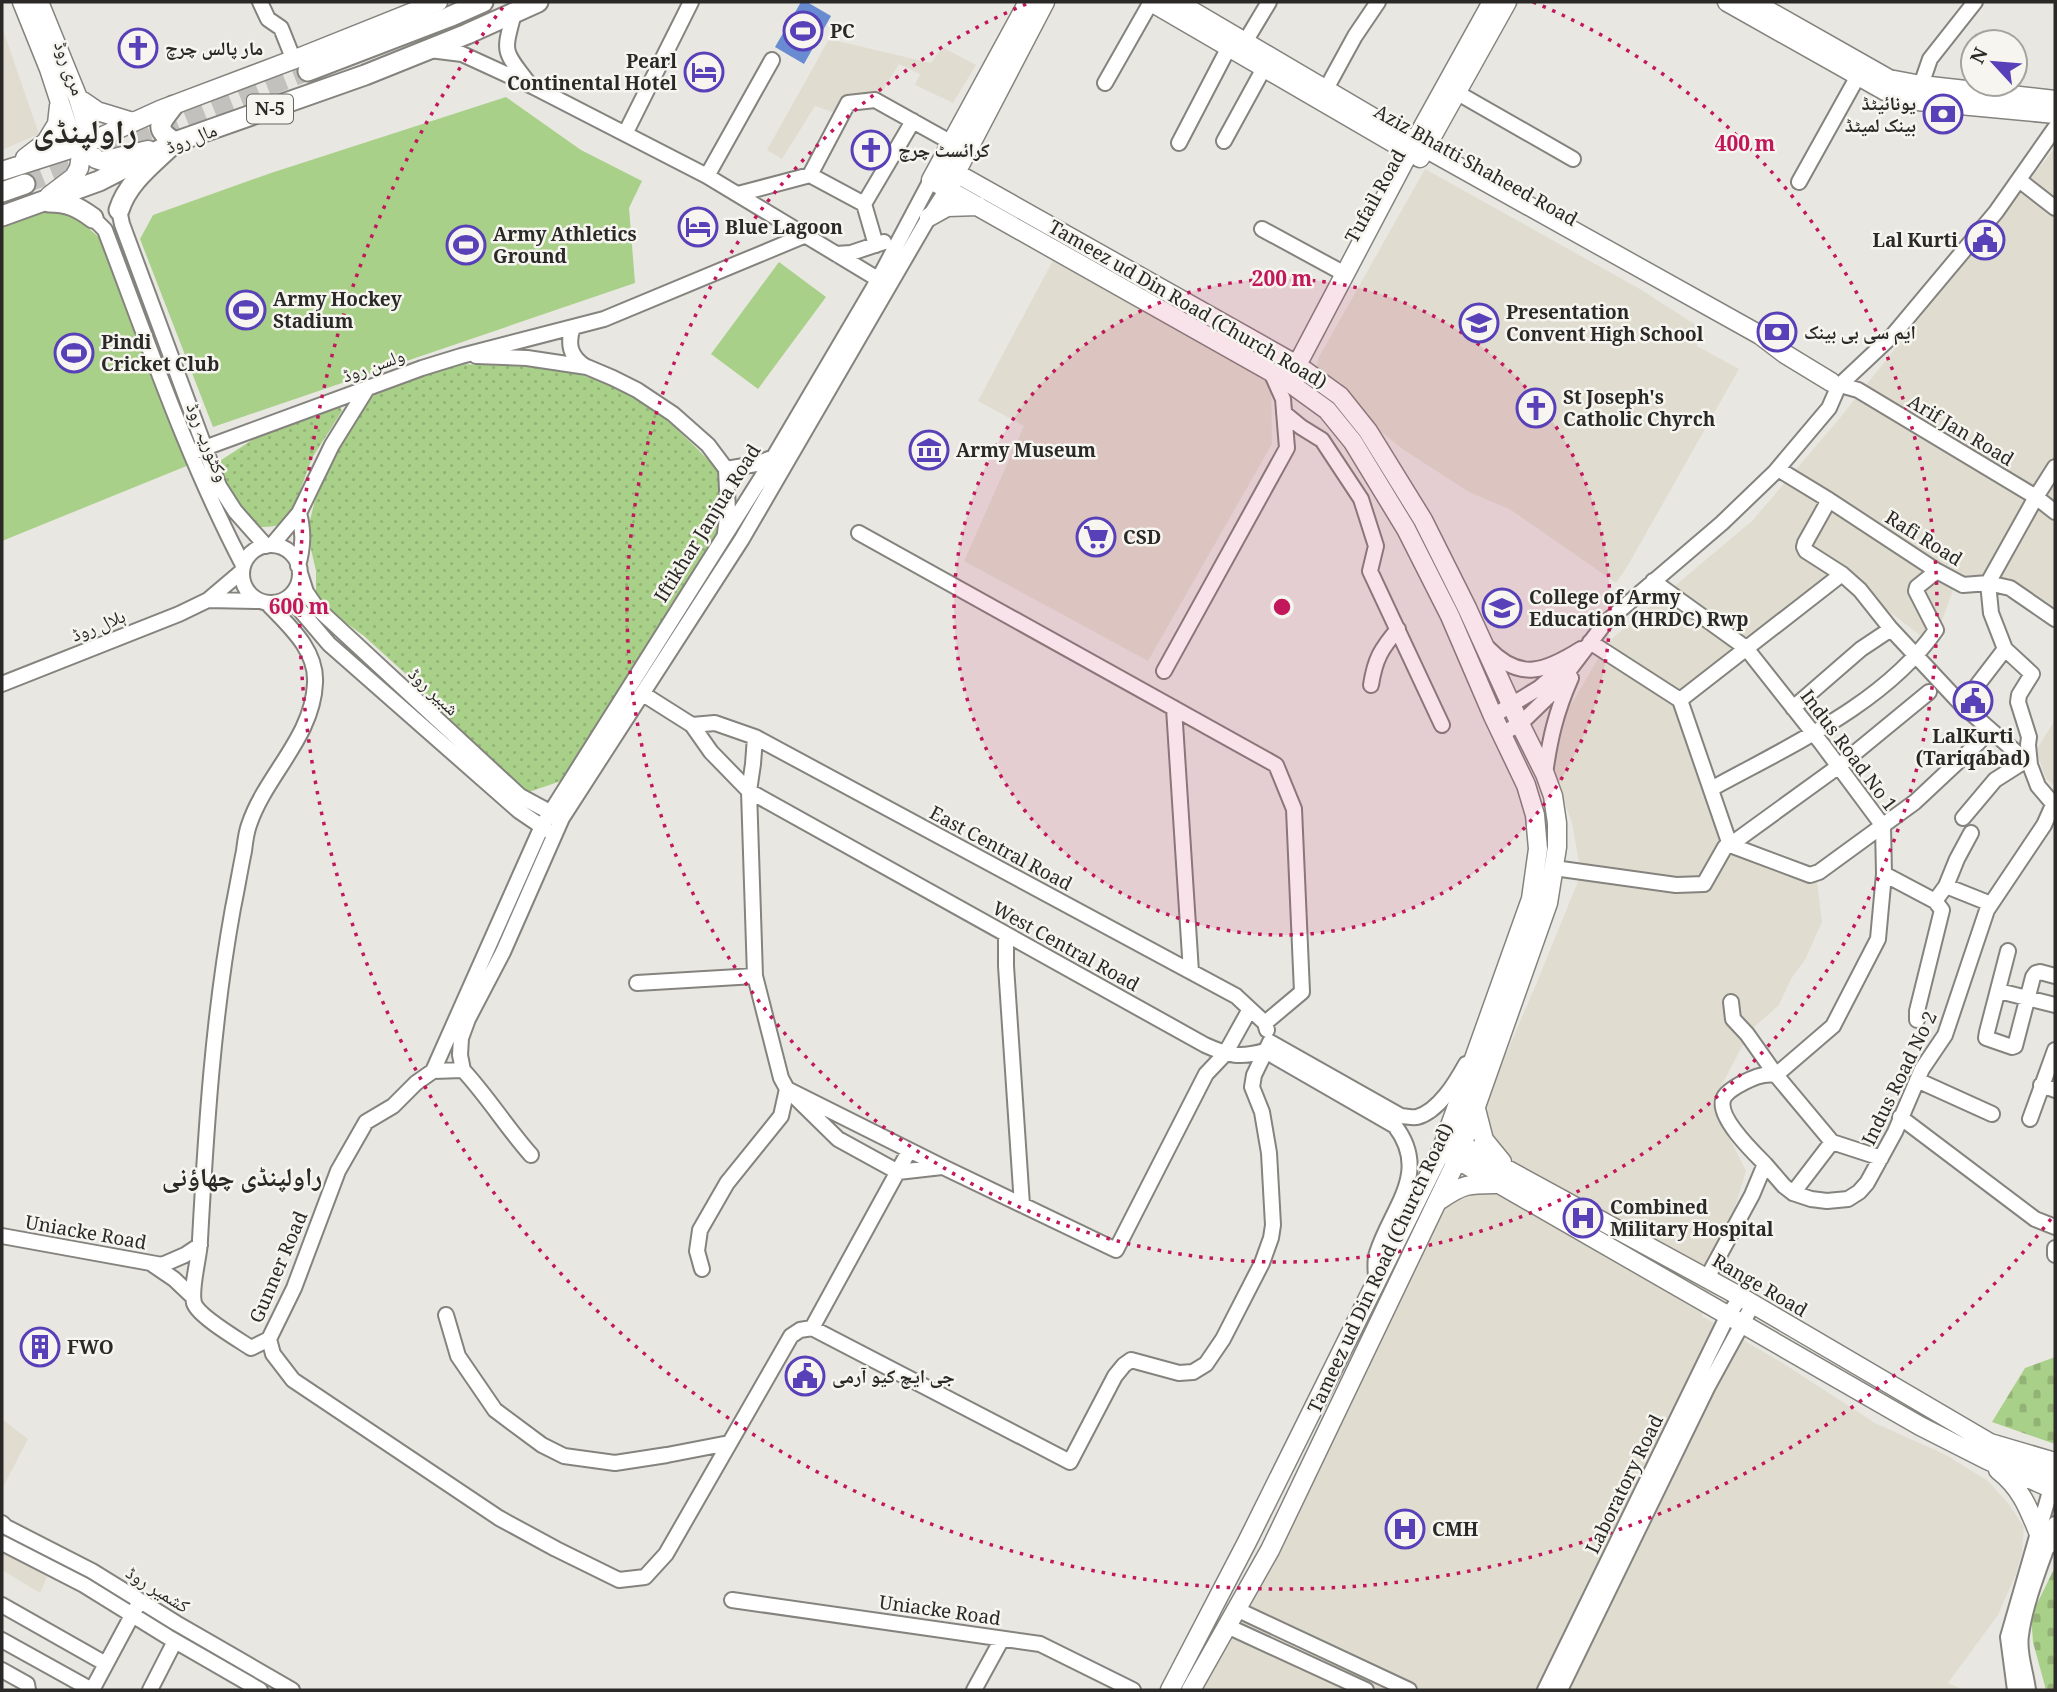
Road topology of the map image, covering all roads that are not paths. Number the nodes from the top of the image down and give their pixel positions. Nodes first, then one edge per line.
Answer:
1 (22, 2) edge
2 (39, 2) edge
3 (260, 2) edge
4 (438, 2) edge
5 (483, 2) edge
6 (538, 2) edge
7 (691, 2) edge
8 (1028, 2) edge
9 (1045, 2) edge
10 (1151, 2) edge
11 (1177, 2) edge
12 (1269, 2) edge
13 (1378, 2) edge
14 (1492, 2) edge
15 (1507, 2) edge
16 (1727, 2) edge
17 (1753, 2) edge
18 (1975, 2) edge
19 (1774, 7) edge
20 (514, 13) junction
21 (1237, 45) junction
22 (429, 50) junction
23 (291, 53) dead end
24 (772, 60) dead end
25 (1264, 68) junction
26 (308, 71) tunnel mouth
27 (1858, 76) junction
28 (1105, 83) dead end
29 (530, 85) junction
30 (1921, 85) junction
31 (1326, 89) junction
32 (1457, 92) junction
33 (69, 99) junction
34 (2055, 100) edge
35 (173, 106) junction
36 (2055, 114) edge
37 (913, 121) junction
38 (133, 122) junction
39 (2055, 128) edge
40 (625, 134) junction
41 (975, 137) junction
42 (1224, 141) dead end
43 (175, 142) junction
44 (952, 143) junction
45 (1179, 143) dead end
46 (83, 145) junction
47 (1417, 150) junction
48 (1573, 159) dead end
49 (940, 164) junction
50 (3, 170) edge
51 (956, 173) junction
52 (810, 175) junction
53 (707, 176) junction
54 (2019, 180) junction
55 (1799, 181) dead end
56 (25, 184) tunnel mouth
57 (939, 185) junction
58 (987, 190) junction
59 (2, 192) edge
60 (738, 194) junction
61 (40, 202) junction
62 (864, 204) junction
63 (978, 206) junction
64 (2055, 208) edge
65 (119, 210) joint
66 (2, 216) edge
67 (929, 217) junction
68 (93, 218) joint
69 (906, 229) junction
70 (1262, 229) dead end
71 (806, 235) junction
72 (876, 245) junction
73 (834, 254) junction
74 (1345, 274) junction
75 (883, 283) junction
76 (573, 327) junction
77 (460, 356) junction
78 (587, 367) junction
79 (1302, 371) junction
80 (1271, 372) junction
81 (1839, 386) junction
82 (368, 387) junction
83 (1302, 392) junction
84 (1284, 413) junction
85 (198, 450) junction
86 (774, 457) junction
87 (2055, 467) edge
88 (726, 469) junction
89 (1778, 469) junction
90 (2036, 497) junction
91 (1829, 500) junction
92 (2055, 512) edge
93 (299, 513) junction
94 (859, 533) dead end
95 (724, 538) junction
96 (269, 546) junction
97 (242, 568) junction
98 (299, 569) junction
99 (723, 570) junction
100 (1937, 571) junction
101 (1842, 575) junction
102 (1653, 581) junction
103 (1988, 583) junction
104 (289, 597) junction
105 (208, 600) junction
106 (264, 603) junction
107 (2055, 620) edge
108 (1398, 629) junction
109 (1891, 629) junction
110 (1482, 642) junction
111 (1588, 644) junction
112 (1746, 648) junction
113 (2004, 649) junction
114 (1916, 656) junction
115 (1164, 671) dead end
116 (2, 684) edge
117 (1371, 685) dead end
118 (1929, 692) dead end
119 (643, 694) junction
120 (1679, 700) junction
121 (1962, 705) junction
122 (1511, 706) junction
123 (1174, 708) junction
124 (1793, 708) junction
125 (1493, 716) junction
126 (692, 724) junction
127 (1520, 724) junction
128 (1442, 725) dead end
129 (1813, 732) junction
130 (1501, 734) junction
131 (755, 737) junction
132 (1979, 742) dead end
133 (2027, 759) junction
134 (1839, 766) junction
135 (1545, 774) junction
136 (1710, 789) junction
137 (748, 791) junction
138 (2054, 805) edge
139 (556, 816) junction
140 (1963, 818) dead end
141 (1883, 825) junction
142 (542, 826) junction
143 (1971, 833) dead end
144 (554, 835) junction
145 (1730, 845) junction
146 (1554, 867) junction
147 (889, 869) junction
148 (1884, 874) junction
149 (1946, 886) junction
150 (1531, 894) junction
151 (1934, 901) junction
152 (1991, 904) junction
153 (1006, 934) junction
154 (2008, 951) dead end
155 (1191, 972) junction
156 (755, 976) junction
157 (2055, 976) edge
158 (637, 983) dead end
159 (1999, 991) junction
160 (2029, 999) junction
161 (1731, 1002) dead end
162 (2055, 1005) edge
163 (1250, 1009) junction
164 (1917, 1020) dead end
165 (1265, 1023) junction
166 (1268, 1046) junction
167 (2055, 1050) edge
168 (1225, 1054) junction
169 (463, 1070) junction
170 (433, 1071) junction
171 (1776, 1075) junction
172 (1917, 1080) junction
173 (2048, 1087) edge
174 (788, 1089) junction
175 (1476, 1110) junction
176 (1992, 1114) dead end
177 (1900, 1117) junction
178 (2030, 1119) dead end
179 (1832, 1142) junction
180 (1444, 1144) junction
181 (909, 1150) junction
182 (1460, 1152) junction
183 (531, 1155) dead end
184 (1881, 1157) junction
185 (1765, 1164) junction
186 (943, 1167) junction
187 (898, 1171) junction
188 (1505, 1177) junction
189 (1793, 1193) junction
190 (1437, 1202) junction
191 (1021, 1205) junction
192 (2055, 1227) edge
193 (2, 1236) edge
194 (200, 1245) junction
195 (2055, 1248) edge
196 (2055, 1255) edge
197 (152, 1264) junction
198 (702, 1269) dead end
199 (1707, 1278) junction
200 (1376, 1281) junction
201 (193, 1297) junction
202 (1747, 1301) junction
203 (446, 1314) dead end
204 (1735, 1320) junction
205 (812, 1328) junction
206 (269, 1339) junction
207 (729, 1443) junction
208 (1988, 1452) junction
209 (2055, 1462) edge
210 (2054, 1484) edge
211 (2, 1523) edge
212 (2055, 1524) edge
213 (2048, 1539) edge
214 (1247, 1542) junction
215 (2, 1543) edge
216 (1270, 1550) junction
217 (732, 1600) dead end
218 (140, 1601) junction
219 (2, 1605) edge
220 (1236, 1609) junction
221 (132, 1614) junction
222 (176, 1623) junction
223 (1227, 1626) junction
224 (172, 1639) junction
225 (1002, 1639) junction
226 (2, 1640) edge
227 (106, 1664) junction
228 (2, 1670) edge
229 (1380, 1681) edge
230 (283, 1688) edge
231 (29, 1690) edge
232 (92, 1690) edge
233 (150, 1690) edge
234 (260, 1690) edge
235 (974, 1690) edge
236 (1133, 1690) edge
237 (1170, 1690) edge
238 (1191, 1690) edge
239 (1368, 1690) edge
240 (1409, 1690) edge
241 (1545, 1690) edge
242 (1560, 1690) edge
243 (2015, 1690) edge
244 (2028, 1690) edge

1 - 33 main road, مری روڈ
2 - 33 main road, مری روڈ
3 - 23 street
4 - 35 main road
5 - 26 highway, N-5
6 - 20 highway, مال روڈ / N-5
7 - 40 street
8 - 44 main road, Iftikhar Janjua Road
9 - 41 main road, Iftikhar Janjua Road
10 - 21 main road, Aziz Bhatti Shaheed Road
10 - 28 street
11 - 21 main road, Aziz Bhatti Shaheed Road
12 - 21 street
13 - 31 street
14 - 47 main road, Tufail Road
15 - 32 main road, Tufail Road
16 - 27 main road
17 - 19 main road
18 - 30 street
19 - 30 main road
20 - 22 highway, مال روڈ / N-5
20 - 29 street
21 - 25 main road, Aziz Bhatti Shaheed Road
21 - 31 main road, Aziz Bhatti Shaheed Road
21 - 45 street
22 - 29 street
22 - 43 highway, مال روڈ / N-5
24 - 53 street
25 - 42 street
25 - 47 main road, Aziz Bhatti Shaheed Road
27 - 36 main road
27 - 55 street
29 - 40 street
30 - 34 main road
31 - 47 main road, Aziz Bhatti Shaheed Road
32 - 47 main road, Tufail Road
32 - 48 street
33 - 38 main road
33 - 46 main road, مری روڈ
33 - 50 main road
35 - 38 main road
35 - 43 highway
37 - 44 street
37 - 52 street
37 - 62 street
38 - 46 main road
39 - 54 street
40 - 53 street
41 - 51 main road, Iftikhar Janjua Road
41 - 58 main road
43 - 46 main road
43 - 61 highway, مال روڈ / N-5
43 - 65 highway
44 - 49 main road, Iftikhar Janjua Road
46 - 50 main road
46 - 61 main road
47 - 74 main road, Tufail Road
47 - 79 main road, Tufail Road
47 - 81 main road, Aziz Bhatti Shaheed Road
49 - 51 main road, Tameez ud Din Road (Church Road)
49 - 57 main road, Iftikhar Janjua Road
51 - 57 main road, Iftikhar Janjua Road
51 - 58 main road, Tameez ud Din Road (Church Road)
52 - 60 street
52 - 62 street
53 - 60 street
54 - 64 street
54 - 81 street
56 - 59 highway
57 - 63 main road, Tameez ud Din Road (Church Road)
57 - 67 street, Iftikhar Janjua Road
57 - 69 street, Iftikhar Janjua Road
58 - 79 main road, Tameez ud Din Road (Church Road)
60 - 71 street
61 - 66 highway, مال روڈ / N-5
61 - 68 highway
62 - 72 street
63 - 67 main road
63 - 80 main road, Tameez ud Din Road (Church Road)
65 - 85 street, وکٹوریہ روڈ
67 - 75 street, Iftikhar Janjua Road
68 - 85 street, وکٹوریہ روڈ
69 - 72 street
69 - 75 street, Iftikhar Janjua Road
70 - 74 street
71 - 73 street
71 - 76 street, ولسن روڈ
72 - 73 street
73 - 75 street
74 - 79 main road, Tufail Road
75 - 86 street, Iftikhar Janjua Road
75 - 99 street, Iftikhar Janjua Road
76 - 77 street, ولسن روڈ
76 - 78 street
77 - 78 street
77 - 82 street, ولسن روڈ
78 - 88 street
79 - 80 main road
79 - 83 main road
79 - 110 main road, Tameez ud Din Road (Church Road)
80 - 83 main road, Tameez ud Din Road (Church Road)
80 - 84 street
81 - 89 street
81 - 90 street, Arif Jan Road
82 - 85 street, ولسن روڈ
82 - 93 street
83 - 125 main road, Tameez ud Din Road (Church Road)
84 - 108 street
84 - 115 street
85 - 96 street, وکٹوریہ روڈ
85 - 97 street, وکٹوریہ روڈ
86 - 88 street
86 - 95 street, Iftikhar Janjua Road
87 - 90 street
88 - 95 street
89 - 91 street, Rafi Road
89 - 102 street
90 - 92 street, Arif Jan Road
90 - 103 street
91 - 100 street, Rafi Road
91 - 101 street
93 - 96 street
93 - 98 street
94 - 123 street
95 - 99 street
95 - 139 street, Iftikhar Janjua Road
96 - 97 street
96 - 98 street
97 - 105 street, ہلال روڈ
97 - 106 street
98 - 104 street
98 - 139 street, شبیر روڈ
99 - 119 street, Iftikhar Janjua Road
100 - 103 street, Rafi Road
100 - 114 street
101 - 109 street
101 - 112 street
102 - 111 street
102 - 112 street, Indus Road No 1
103 - 107 street, Rafi Road
103 - 113 street
104 - 106 street
104 - 142 street, شبیر روڈ
105 - 106 street, ہلال روڈ
105 - 116 street, ہلال روڈ
106 - 194 street
108 - 117 street
108 - 128 street
109 - 114 street
109 - 124 street
110 - 111 street
110 - 122 main road, Tameez ud Din Road (Church Road)
111 - 120 street
111 - 122 street
111 - 127 street
111 - 135 street
112 - 120 street
112 - 124 street, Indus Road No 1
113 - 121 street
113 - 133 street
114 - 121 street
114 - 129 street
118 - 134 street
119 - 126 street
119 - 139 street, Iftikhar Janjua Road
120 - 136 street
121 - 133 street
122 - 125 street
122 - 127 main road, Tameez ud Din Road (Church Road)
123 - 155 street
123 - 165 street
124 - 129 street, Indus Road No 1
125 - 130 main road, Tameez ud Din Road (Church Road)
126 - 131 street, East Central Road
126 - 137 street, West Central Road
127 - 130 street
127 - 135 main road, Tameez ud Din Road (Church Road)
129 - 134 street, Indus Road No 1
129 - 136 street
130 - 150 main road, Tameez ud Din Road (Church Road)
131 - 137 street
131 - 155 street, East Central Road
132 - 141 street
133 - 138 street
133 - 140 street
134 - 141 street, Indus Road No 1
134 - 145 street
135 - 146 main road, Tameez ud Din Road (Church Road)
136 - 145 street
137 - 147 street, West Central Road
137 - 156 street
138 - 152 street, Indus Road No 2
139 - 142 street, Iftikhar Janjua Road
139 - 144 street, Iftikhar Janjua Road
141 - 145 street
141 - 148 street, Indus Road No 1
142 - 144 street, شبیر روڈ
142 - 170 street, Iftikhar Janjua Road
143 - 149 street
144 - 169 street, Iftikhar Janjua Road
145 - 146 street
146 - 175 main road, Tameez ud Din Road (Church Road)
147 - 153 street, West Central Road
147 - 168 street, West Central Road
148 - 151 street
148 - 171 street, Indus Road No 1
149 - 151 street
149 - 152 street
150 - 166 street
150 - 180 main road, Tameez ud Din Road (Church Road)
151 - 164 street
152 - 172 street, Indus Road No 2
153 - 168 street, West Central Road
153 - 191 street
154 - 159 street
155 - 163 street, East Central Road
156 - 158 street
156 - 174 street
157 - 160 street
159 - 160 street
159 - 160 street
160 - 162 street
161 - 171 street
163 - 165 street, East Central Road
163 - 168 street
165 - 166 street
166 - 168 street, West Central Road
166 - 200 street
166 - 205 street
167 - 173 street
168 - 191 street
169 - 170 street
169 - 183 street
170 - 206 street, Gunner Road
171 - 179 street
171 - 185 street, Indus Road No 1
172 - 176 street
172 - 177 street, Indus Road No 2
173 - 178 street
174 - 181 street
174 - 187 street
174 - 198 street
175 - 182 main road, Tameez ud Din Road (Church Road)
175 - 188 main road
177 - 184 street, Indus Road No 2
177 - 192 street
179 - 184 street
179 - 189 street
180 - 182 main road, Range Road
180 - 200 main road, Tameez ud Din Road (Church Road)
181 - 186 street
181 - 187 street
182 - 188 main road, Range Road
182 - 190 main road, Tameez ud Din Road (Church Road)
184 - 189 street, Indus Road No 2
185 - 189 street
185 - 199 street
186 - 187 street
186 - 191 street
187 - 205 street
188 - 190 main road
188 - 199 main road, Range Road
188 - 204 main road
190 - 216 main road, Tameez ud Din Road (Church Road)
193 - 197 street, Uniacke Road
194 - 197 street, Uniacke Road
194 - 201 street
195 - 196 street
197 - 201 street
199 - 202 main road, Range Road
200 - 214 main road, Tameez ud Din Road (Church Road)
201 - 206 street, Gunner Road
202 - 204 street, Laboratory Road
202 - 208 main road, Range Road
203 - 207 street
204 - 208 main road
204 - 241 street, Laboratory Road
204 - 242 street, Laboratory Road
205 - 207 street
206 - 207 street
208 - 209 main road, Range Road
208 - 210 main road
208 - 213 main road
210 - 213 street
211 - 218 street, کشمیر روڈ
212 - 213 street
213 - 243 street
213 - 244 street
214 - 216 main road
214 - 237 main road, Tameez ud Din Road (Church Road)
215 - 221 street, کشمیر روڈ
216 - 220 main road, Tameez ud Din Road (Church Road)
217 - 225 street, Uniacke Road
218 - 221 street
218 - 222 street, کشمیر روڈ
219 - 227 street
220 - 223 main road, Tameez ud Din Road (Church Road)
220 - 229 street
221 - 224 street, کشمیر روڈ
221 - 227 street
222 - 224 street
222 - 230 street, کشمیر روڈ
223 - 238 main road, Tameez ud Din Road (Church Road)
223 - 239 street
224 - 233 street
224 - 234 street, کشمیر روڈ
225 - 235 street
225 - 236 street, Uniacke Road
226 - 232 street
227 - 232 street
228 - 231 street
229 - 239 street
229 - 240 street

